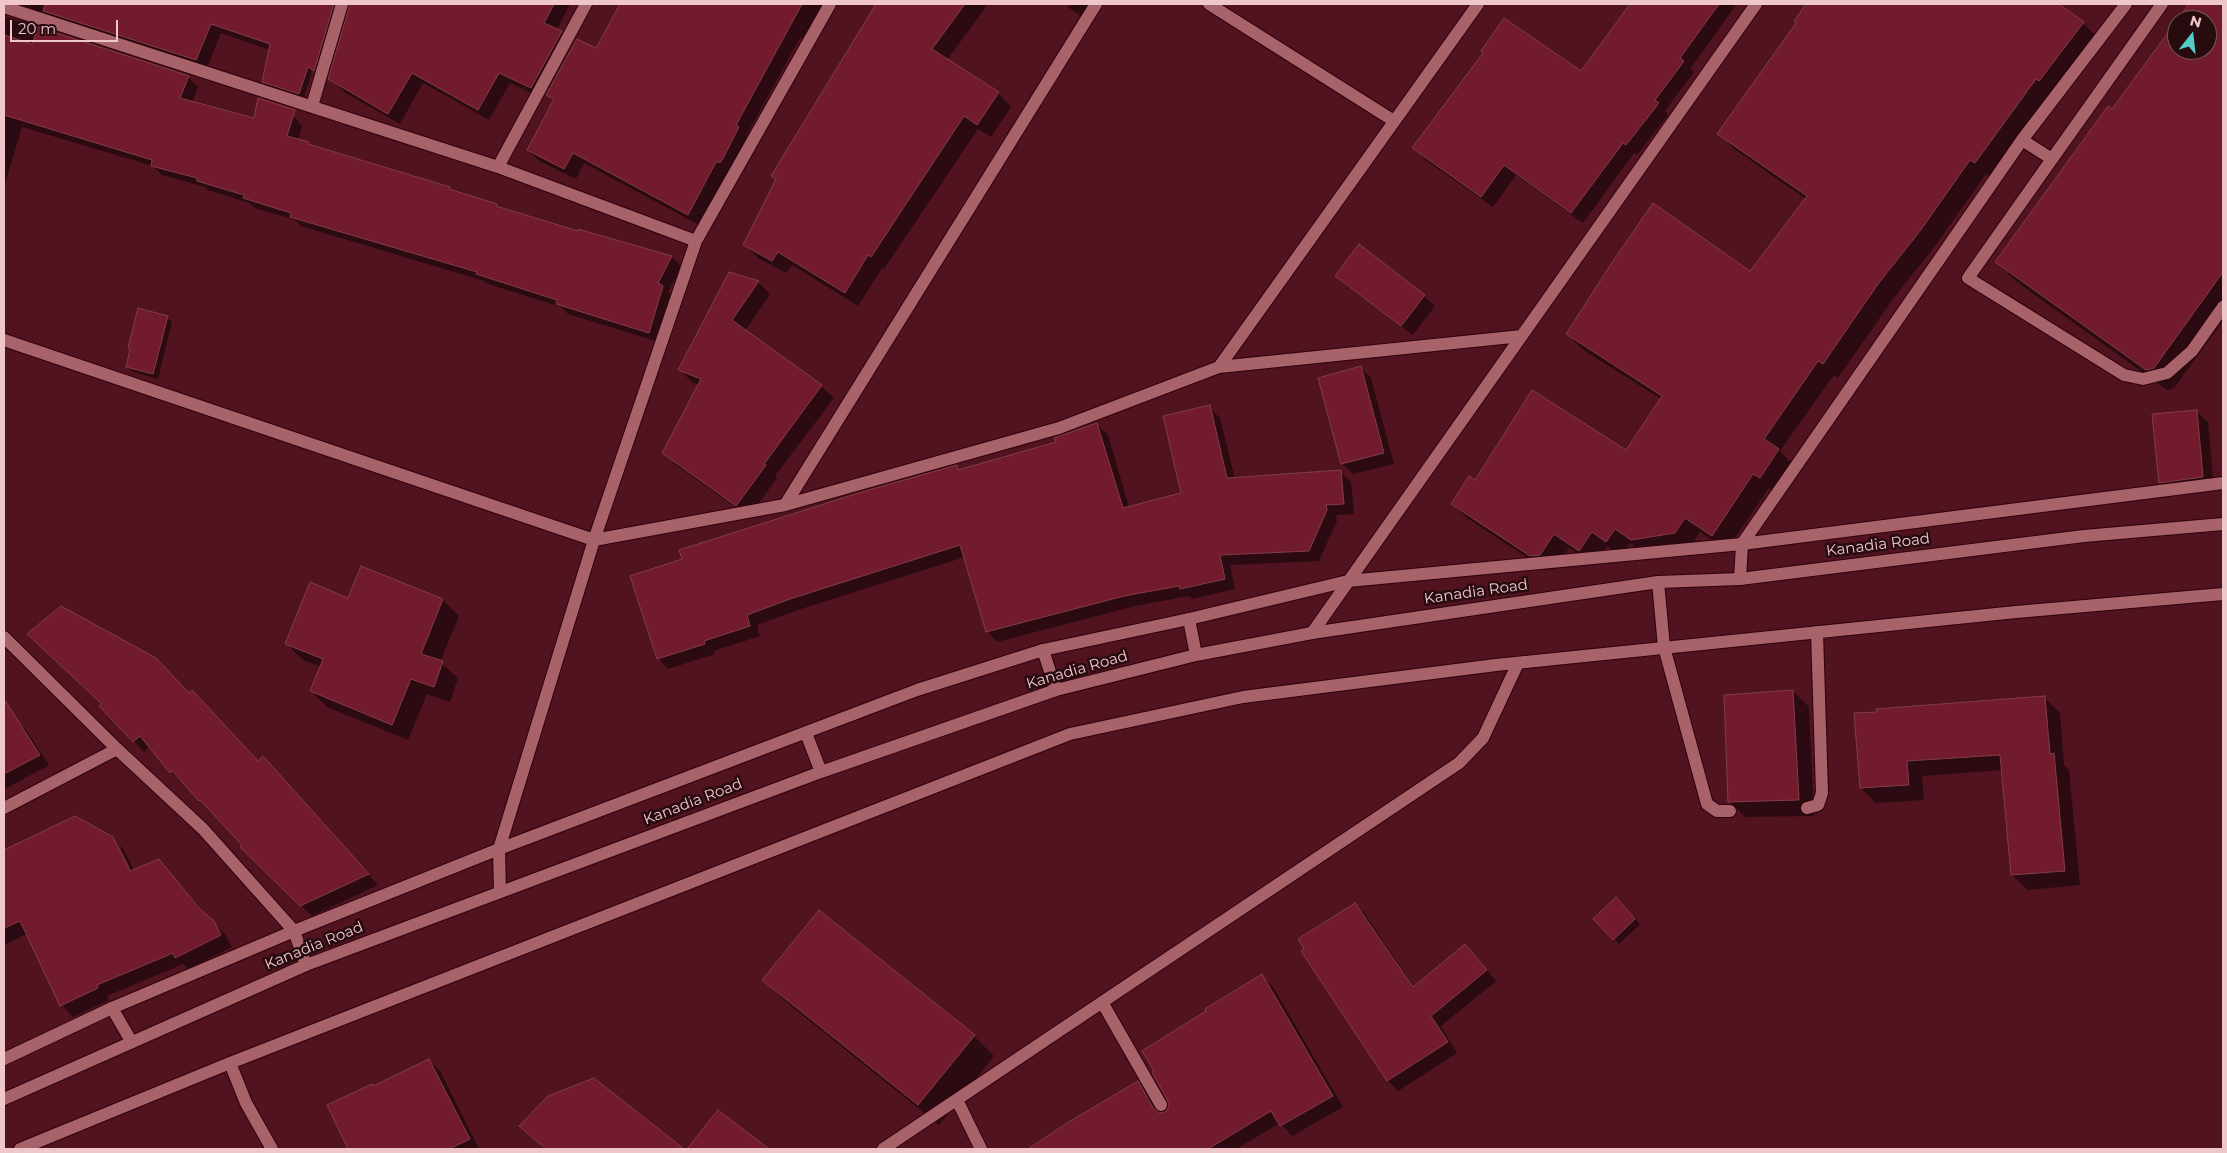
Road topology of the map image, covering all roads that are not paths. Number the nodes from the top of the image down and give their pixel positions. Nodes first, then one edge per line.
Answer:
1 (342, 4) edge
2 (586, 4) edge
3 (830, 4) edge
4 (1096, 4) edge
5 (1209, 4) edge
6 (1478, 4) edge
7 (1756, 4) edge
8 (2126, 4) edge
9 (2162, 4) edge
10 (4, 7) edge
11 (312, 106) junction
12 (1394, 121) junction
13 (2022, 140) junction
14 (2052, 160) junction
15 (498, 167) junction
16 (696, 241) junction
17 (2223, 307) edge
18 (1522, 336) junction
19 (4, 340) edge
20 (1219, 367) junction
21 (2223, 483) edge
22 (785, 505) junction
23 (2223, 524) edge
24 (594, 540) junction
25 (1742, 544) junction
26 (1740, 579) junction
27 (1348, 581) junction
28 (1658, 582) junction
29 (2223, 594) edge
30 (1189, 619) junction
31 (1817, 632) junction
32 (1312, 633) junction
33 (4, 637) edge
34 (1664, 647) junction
35 (1043, 650) junction
36 (1196, 655) junction
37 (1518, 663) junction
38 (1056, 690) junction
39 (806, 733) junction
40 (117, 749) junction
41 (820, 772) junction
42 (4, 808) edge
43 (1807, 808) dead end
44 (1730, 811) dead end
45 (499, 849) junction
46 (500, 892) junction
47 (294, 931) junction
48 (306, 965) junction
49 (1102, 1002) junction
50 (112, 1008) junction
51 (131, 1041) junction
52 (4, 1058) edge
53 (230, 1062) junction
54 (4, 1099) edge
55 (957, 1100) junction
56 (1161, 1105) dead end
57 (20, 1149) edge
58 (272, 1149) edge
59 (883, 1149) edge
60 (981, 1149) edge

1 - 11 street
2 - 15 street
3 - 16 street
4 - 22 street
5 - 12 street
6 - 12 street
7 - 18 street
8 - 13 street
9 - 14 street
10 - 11 street
11 - 15 street
12 - 20 street
13 - 14 street
13 - 25 street
14 - 17 street
15 - 16 street
16 - 24 street
18 - 20 street
18 - 27 street
19 - 24 street
20 - 22 street
21 - 25 street
22 - 24 street
23 - 26 street, Kanadia Road
24 - 45 street
25 - 26 street
25 - 27 street
26 - 28 street, Kanadia Road
27 - 30 street
27 - 32 street
28 - 32 street, Kanadia Road
28 - 34 street
29 - 31 street
30 - 35 street
30 - 36 street
31 - 34 street
31 - 43 street
32 - 36 street, Kanadia Road
33 - 40 street
34 - 37 street
34 - 44 street
35 - 38 street
35 - 39 street
36 - 38 street, Kanadia Road
37 - 49 street
37 - 53 street
38 - 41 street, Kanadia Road
39 - 41 street
39 - 45 street
40 - 42 street
40 - 47 street
41 - 46 street, Kanadia Road
45 - 46 street
45 - 47 street
46 - 48 street, Kanadia Road
47 - 48 street
47 - 50 street
48 - 51 street, Kanadia Road
49 - 55 street
49 - 56 street
50 - 51 street
50 - 52 street
51 - 54 street, Kanadia Road
53 - 57 street
53 - 58 street
55 - 59 street
55 - 60 street

